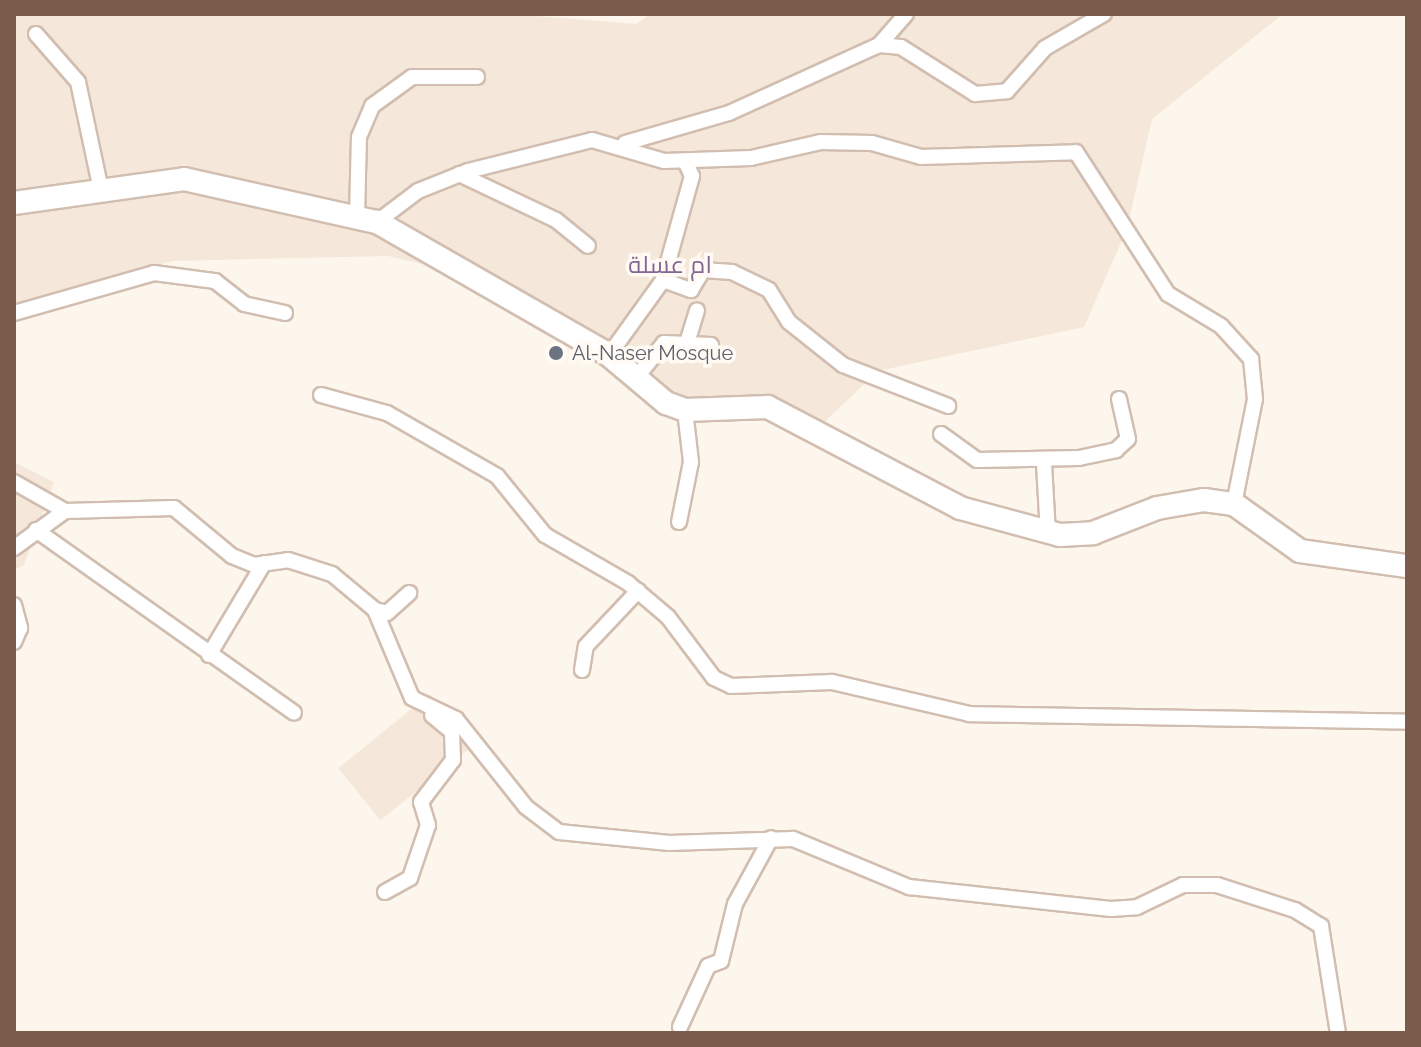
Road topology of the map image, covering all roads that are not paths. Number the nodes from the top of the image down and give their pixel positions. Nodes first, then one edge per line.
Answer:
1 (906, 14) edge
2 (1104, 14) edge
3 (36, 34) dead end
4 (879, 45) junction
5 (477, 77) dead end
6 (620, 143) junction
7 (685, 161) junction
8 (459, 174) junction
9 (101, 190) junction
10 (14, 203) edge
11 (367, 219) junction
12 (588, 246) dead end
13 (663, 280) junction
14 (697, 310) dead end
15 (14, 313) edge
16 (285, 313) dead end
17 (687, 343) junction
18 (711, 345) dead end
19 (609, 355) junction
20 (636, 378) junction
21 (321, 395) dead end
22 (1119, 399) dead end
23 (948, 406) dead end
24 (685, 410) junction
25 (941, 434) dead end
26 (1044, 464) junction
27 (14, 482) edge
28 (1234, 504) junction
29 (65, 511) junction
30 (679, 522) dead end
31 (36, 530) junction
32 (1048, 533) junction
33 (14, 548) edge
34 (264, 563) junction
35 (1407, 566) edge
36 (638, 591) junction
37 (409, 593) dead end
38 (14, 605) edge
39 (375, 610) junction
40 (14, 642) edge
41 (209, 655) junction
42 (582, 670) dead end
43 (426, 710) junction
44 (294, 713) dead end
45 (1407, 722) edge
46 (771, 838) junction
47 (385, 892) dead end
48 (680, 1027) dead end
49 (1338, 1033) edge

1 - 4 street
2 - 4 street
3 - 9 street
4 - 6 street
5 - 11 street
6 - 7 street
6 - 8 street
7 - 13 street
7 - 28 street
8 - 11 street
8 - 12 street
9 - 10 street
9 - 11 street
11 - 19 street
13 - 19 street
13 - 23 street
14 - 17 street
15 - 16 street
17 - 18 street
17 - 20 street
19 - 20 street
20 - 24 street
21 - 36 street
22 - 26 street
24 - 30 street
24 - 32 street
25 - 26 street
26 - 32 street
27 - 29 street
28 - 32 street
28 - 35 street
29 - 31 street
29 - 34 street
31 - 33 street
31 - 41 street
34 - 39 street
34 - 41 street
36 - 42 street
36 - 45 street
37 - 39 street
38 - 40 street
39 - 43 street
41 - 44 street
43 - 46 street
43 - 47 street
46 - 48 street
46 - 49 street

